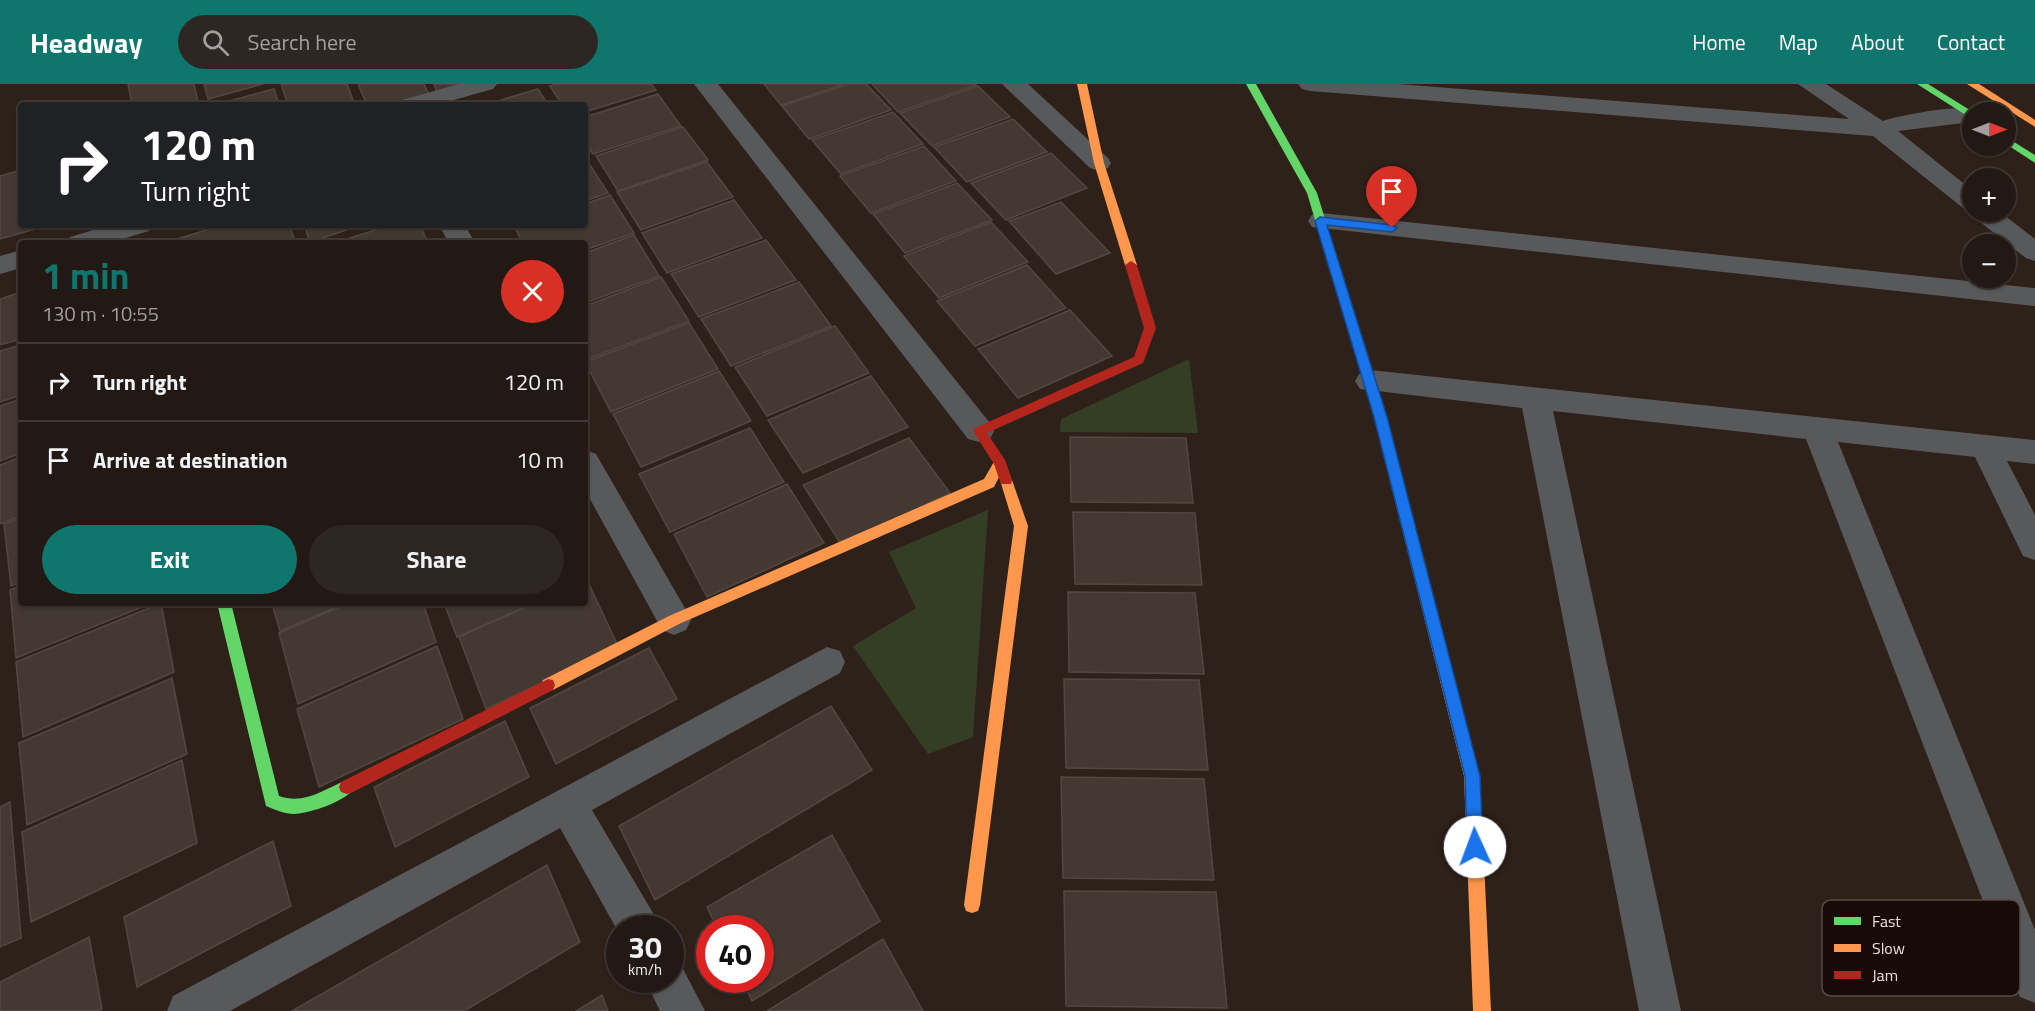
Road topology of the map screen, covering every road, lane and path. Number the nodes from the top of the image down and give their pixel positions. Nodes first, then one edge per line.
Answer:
1 (485, 84) edge
2 (706, 84) edge
3 (1014, 84) edge
4 (1082, 84) edge
5 (1251, 84) edge
6 (1310, 84) edge
7 (1810, 84) edge
8 (1922, 84) edge
9 (1972, 84) edge
10 (421, 102) edge
11 (1962, 109) edge
12 (1962, 116) edge
13 (2035, 124) edge
14 (1880, 129) junction
15 (2016, 147) edge
16 (2035, 160) edge
17 (1099, 163) junction
18 (1962, 194) edge
19 (1320, 221) junction
20 (1997, 222) edge
21 (137, 232) edge
22 (95, 240) edge
23 (2035, 252) edge
24 (18, 260) edge
25 (0, 265) edge
26 (2035, 297) edge
27 (1370, 381) junction
28 (1534, 399) junction
29 (1817, 429) junction
30 (979, 431) junction
31 (1985, 447) junction
32 (2035, 452) edge
33 (1000, 463) junction
34 (588, 467) edge
35 (2035, 547) edge
36 (225, 606) edge
37 (674, 620) junction
38 (827, 662) dead end
39 (567, 804) junction
40 (2003, 900) edge
41 (972, 905) dead end
42 (631, 915) edge
43 (2020, 944) edge
44 (2035, 982) edge
45 (674, 993) edge
46 (188, 1011) edge
47 (684, 1011) edge
48 (1482, 1011) edge
49 (1660, 1011) edge

1 - 10 street
2 - 30 street
3 - 17 street
4 - 17 street
5 - 19 street
6 - 14 street
7 - 14 street
8 - 11 street
9 - 13 street
12 - 14 street
14 - 18 street
15 - 16 street
17 - 30 street
19 - 26 street
19 - 27 street
20 - 23 street
21 - 22 street
24 - 25 street
27 - 28 street
27 - 48 street
28 - 29 street
28 - 49 street
29 - 31 street
29 - 40 street
30 - 33 street
31 - 32 street
31 - 35 street
33 - 37 street
33 - 41 street
34 - 37 street
36 - 37 street
38 - 39 street
39 - 42 street
39 - 46 street
43 - 44 street
45 - 47 street

